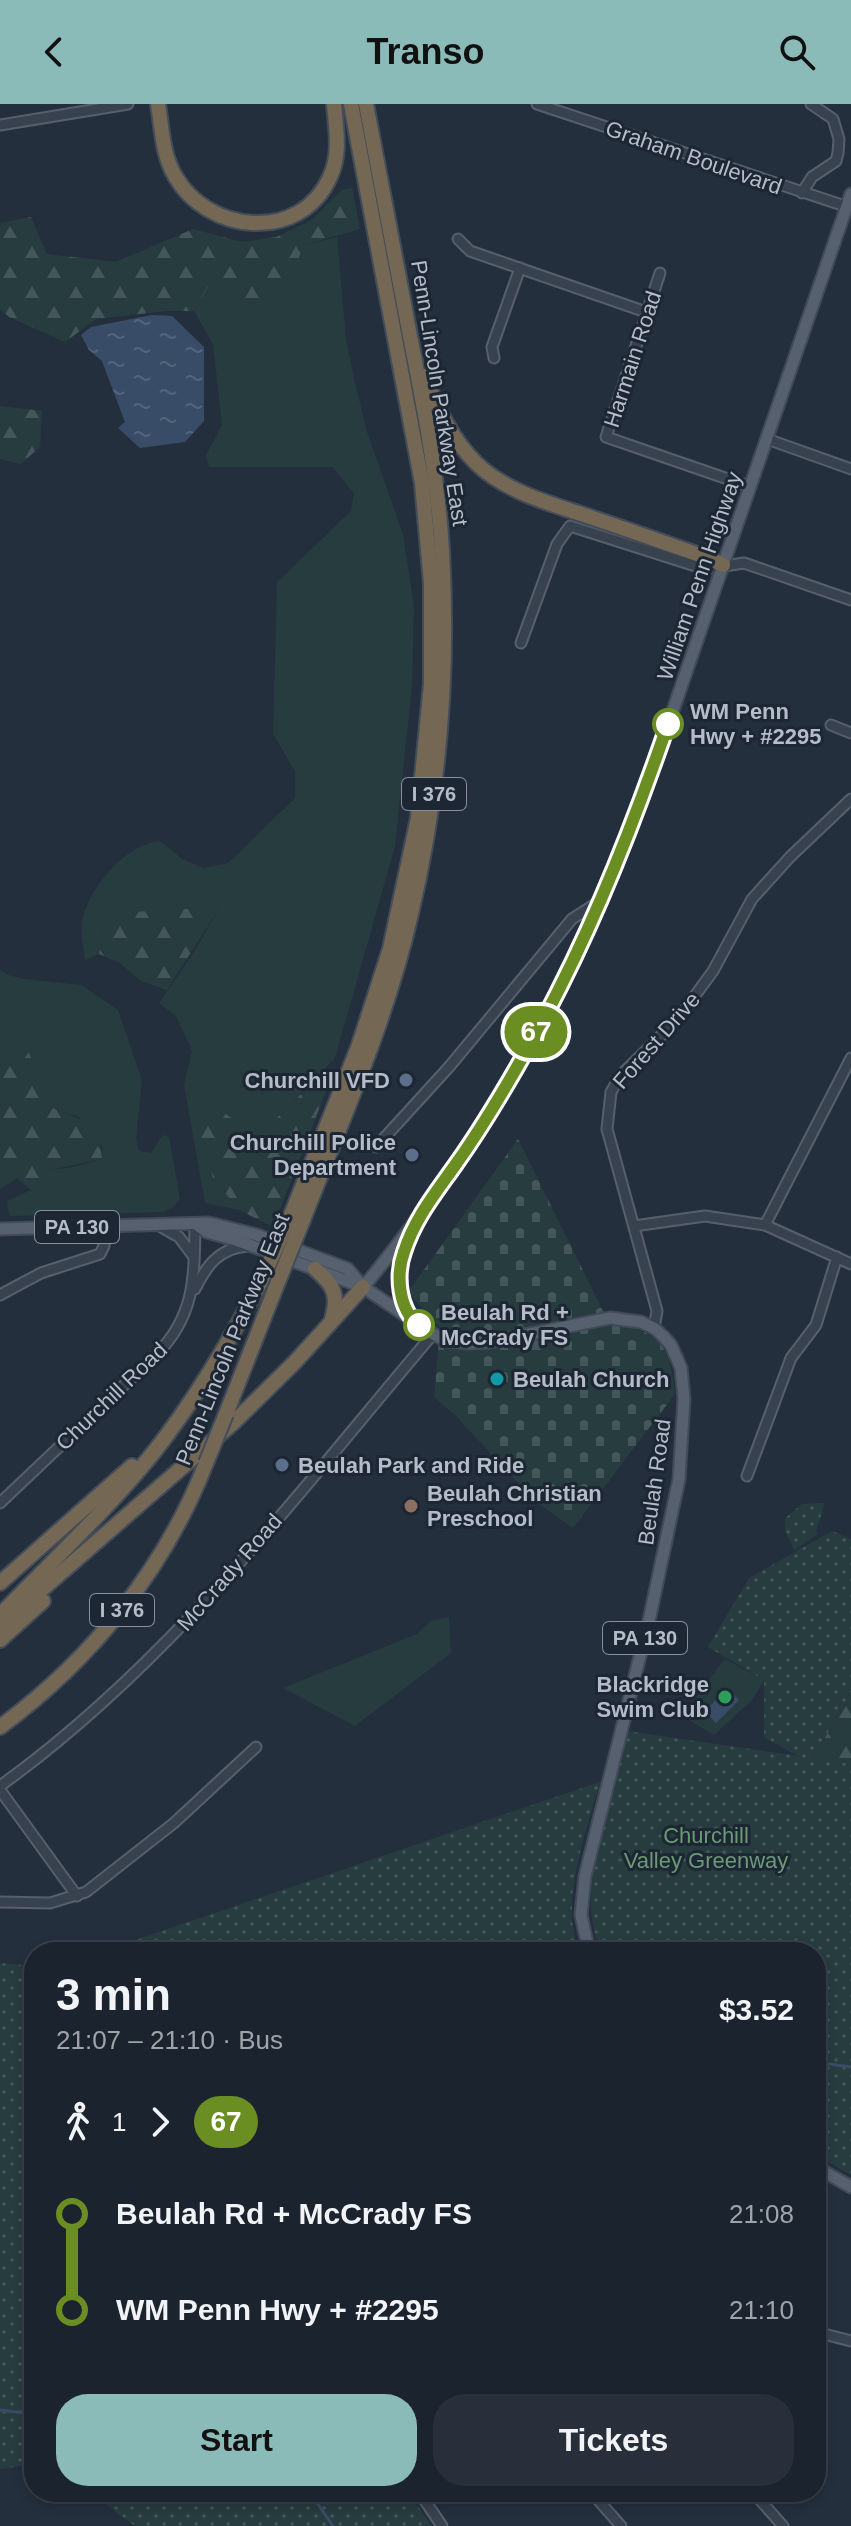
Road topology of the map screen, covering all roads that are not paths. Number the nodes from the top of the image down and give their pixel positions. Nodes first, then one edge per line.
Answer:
1 (128, 104) edge
2 (158, 104) edge
3 (334, 104) edge
4 (351, 104) edge
5 (366, 104) edge
6 (537, 104) edge
7 (811, 104) edge
8 (0, 125) edge
9 (802, 193) junction
10 (851, 194) edge
11 (849, 208) edge
12 (458, 239) dead end
13 (520, 268) junction
14 (660, 273) dead end
15 (646, 312) junction
16 (413, 349) junction
17 (494, 358) dead end
18 (767, 439) junction
19 (851, 469) edge
20 (751, 487) junction
21 (723, 565) junction
22 (851, 600) edge
23 (521, 643) dead end
24 (831, 725) dead end
25 (851, 733) edge
26 (851, 799) edge
27 (603, 899) junction
28 (851, 1058) edge
29 (376, 1147) dead end
30 (297, 1217) junction
31 (417, 1218) junction
32 (154, 1224) junction
33 (195, 1224) junction
34 (765, 1225) junction
35 (105, 1226) junction
36 (634, 1226) junction
37 (0, 1229) edge
38 (254, 1246) junction
39 (194, 1257) junction
40 (837, 1257) junction
41 (851, 1264) edge
42 (315, 1269) junction
43 (363, 1287) junction
44 (0, 1295) edge
45 (191, 1295) junction
46 (411, 1319) junction
47 (331, 1323) junction
48 (654, 1328) junction
49 (433, 1334) junction
50 (168, 1434) junction
51 (747, 1476) dead end
52 (153, 1496) junction
53 (0, 1503) edge
54 (0, 1583) edge
55 (0, 1615) edge
56 (0, 1626) edge
57 (0, 1640) edge
58 (0, 1727) edge
59 (256, 1747) dead end
60 (0, 1788) edge
61 (77, 1896) junction
62 (0, 1902) edge
63 (587, 1942) edge
64 (826, 2173) edge
65 (851, 2187) edge
66 (826, 2335) edge
67 (851, 2341) edge
68 (426, 2502) edge
69 (600, 2502) edge
70 (762, 2502) edge
71 (442, 2526) edge
72 (621, 2526) edge
73 (783, 2526) edge

1 - 8 street
2 - 3 highway
4 - 30 highway, Penn-Lincoln Parkway East / I 376
5 - 16 highway, Penn-Lincoln Parkway East / I 376
6 - 9 street, Graham Boulevard
7 - 9 street
9 - 11 street, Graham Boulevard
10 - 11 main road, William Penn Highway
11 - 18 main road, William Penn Highway
12 - 13 street
13 - 15 street
13 - 17 street
14 - 15 street, Harmain Road
15 - 20 street, Harmain Road
16 - 21 highway
16 - 30 highway, Penn-Lincoln Parkway East / I 376
18 - 19 street
18 - 20 main road, William Penn Highway
20 - 21 main road, William Penn Highway
21 - 22 street
21 - 23 street
21 - 27 main road, William Penn Highway
24 - 25 street
26 - 36 street, Forest Drive
27 - 29 street
27 - 31 main road, William Penn Highway
28 - 34 street
30 - 50 highway, Penn-Lincoln Parkway East / I 376, bridge
30 - 58 highway, Penn-Lincoln Parkway East / I 376, bridge
31 - 43 main road, William Penn Highway
31 - 46 main road
32 - 33 main road, PA 130
32 - 35 main road, PA 130
32 - 39 street
33 - 38 main road, PA 130
33 - 39 street, Churchill Road
33 - 43 main road, PA 130
34 - 36 street
34 - 40 street
35 - 37 main road, PA 130
35 - 44 street
36 - 48 street, Forest Drive
38 - 42 main road, PA 130
38 - 45 street
39 - 45 street, Churchill Road
40 - 41 street
40 - 51 street
42 - 43 main road, PA 130
42 - 47 highway
43 - 46 main road, PA 130
43 - 47 highway
45 - 53 street, Churchill Road
46 - 49 main road, PA 130
47 - 52 highway
48 - 49 main road, PA 130
48 - 63 main road, Beulah Road / PA 130
49 - 60 street, McCrady Road
50 - 54 highway
50 - 55 highway, Penn-Lincoln Parkway East / I 376
52 - 56 highway
52 - 57 highway
59 - 61 street
60 - 61 street
61 - 62 street
64 - 65 main road
66 - 67 street
68 - 71 street
69 - 72 street
70 - 73 street

